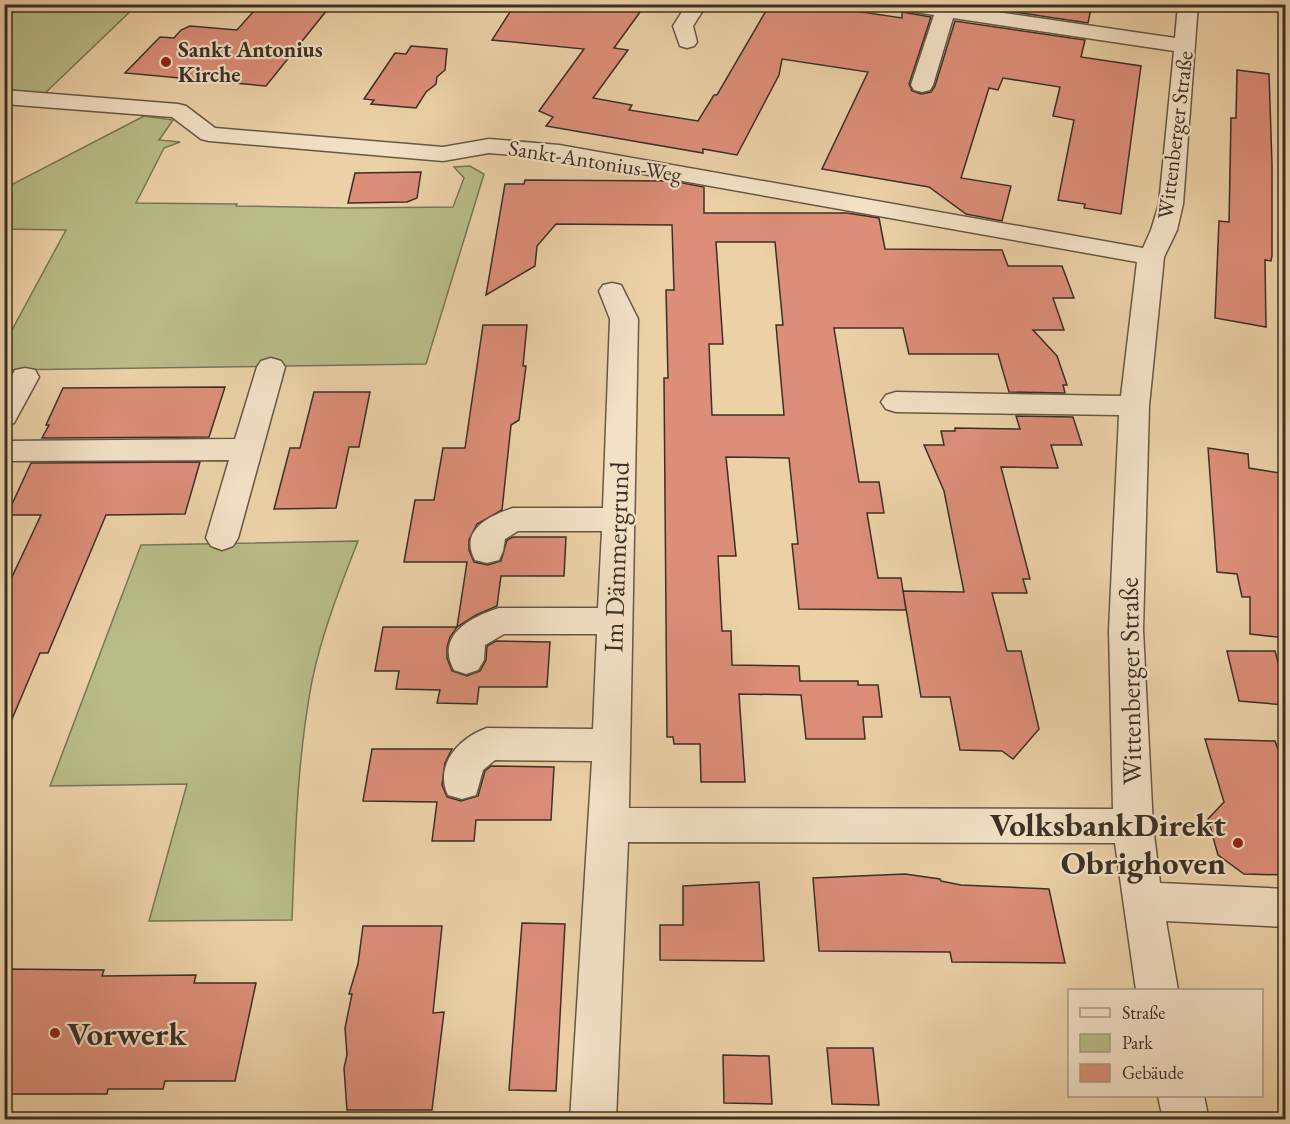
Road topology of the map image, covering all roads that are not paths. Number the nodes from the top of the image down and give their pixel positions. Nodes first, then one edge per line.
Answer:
1 (697, 4) edge
2 (897, 4) edge
3 (1188, 4) edge
4 (945, 11) junction
5 (687, 42) dead end
6 (1185, 45) junction
7 (922, 85) dead end
8 (4, 97) edge
9 (1151, 257) junction
10 (612, 291) dead end
11 (271, 367) dead end
12 (25, 376) dead end
13 (896, 402) dead end
14 (1134, 406) junction
15 (4, 416) edge
16 (248, 449) junction
17 (4, 451) edge
18 (616, 519) junction
19 (222, 538) dead end
20 (487, 551) dead end
21 (615, 621) junction
22 (466, 660) dead end
23 (610, 745) junction
24 (462, 783) dead end
25 (609, 825) junction
26 (1133, 826) junction
27 (1142, 901) junction
28 (1286, 908) edge
29 (1157, 989) edge
30 (1180, 1097) edge
31 (593, 1119) edge
32 (1186, 1119) edge

1 - 5 street
2 - 4 street
3 - 6 street, Wittenberger Straße
4 - 6 street
4 - 7 street
6 - 9 street, Wittenberger Straße
8 - 9 street, Sankt-Antonius-Weg
9 - 14 street, Wittenberger Straße
10 - 18 street, Im Dämmergrund
11 - 16 street
12 - 15 street
13 - 14 street
14 - 26 street, Wittenberger Straße
16 - 17 street
16 - 19 street
18 - 20 street
18 - 21 street, Im Dämmergrund
21 - 22 street
21 - 23 street, Im Dämmergrund
23 - 24 street
23 - 25 street, Im Dämmergrund
25 - 26 street
25 - 31 street, Im Dämmergrund
26 - 27 street, Wittenberger Straße
27 - 28 street
27 - 29 street, Wittenberger Straße
30 - 32 street

